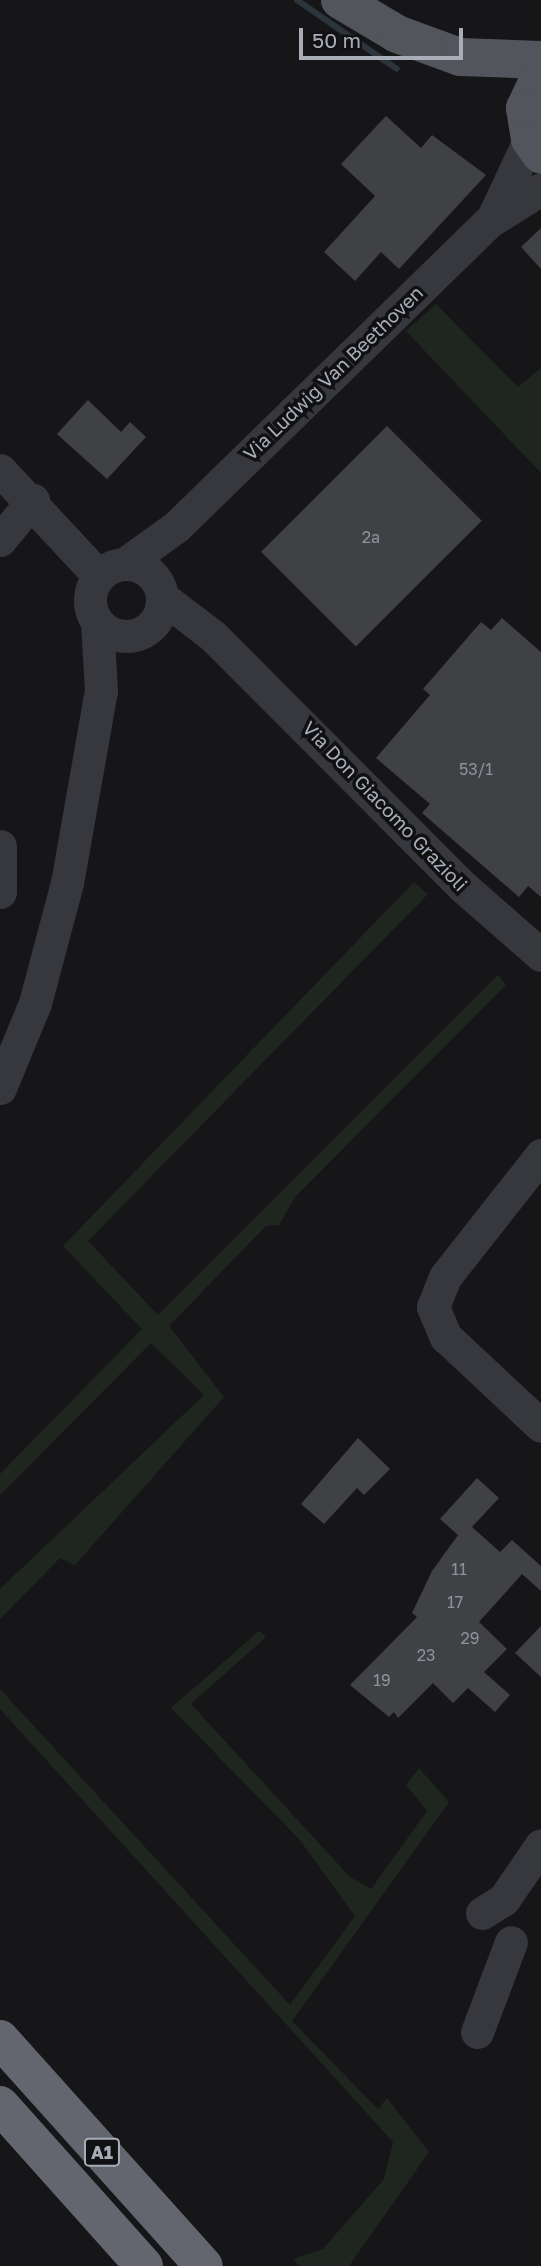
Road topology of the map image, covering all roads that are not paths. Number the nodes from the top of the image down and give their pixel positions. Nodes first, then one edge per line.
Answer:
1 (340, 0) edge
2 (460, 57) junction
3 (541, 60) edge
4 (541, 74) edge
5 (532, 134) edge
6 (541, 190) edge
7 (490, 221) junction
8 (0, 470) edge
9 (33, 500) junction
10 (176, 527) junction
11 (0, 540) edge
12 (112, 569) junction
13 (160, 590) junction
14 (97, 622) junction
15 (142, 632) junction
16 (231, 655) junction
17 (101, 691) junction
18 (0, 846) edge
19 (0, 892) edge
20 (541, 955) edge
21 (0, 1088) edge
22 (541, 1155) edge
23 (541, 1426) edge
24 (541, 1845) edge
25 (477, 2032) dead end
26 (0, 2039) edge
27 (0, 2105) edge
28 (144, 2266) edge
29 (204, 2266) edge

1 - 2 main road
2 - 3 main road
2 - 5 main road
4 - 5 main road
5 - 7 street, Via Ludwig Van Beethoven
6 - 7 street, Via Ludwig Van Beethoven
7 - 10 street, Via Ludwig Van Beethoven
8 - 9 street
9 - 11 street
9 - 12 street
10 - 12 street, Via Ludwig Van Beethoven
10 - 13 street, Via Ludwig Van Beethoven
12 - 13 street
12 - 14 street, Via Ludwig Van Beethoven
13 - 15 street, Via Ludwig Van Beethoven
13 - 16 street, Via Don Giacomo Grazioli
14 - 15 street
14 - 17 street, Via Ludwig Van Beethoven
15 - 16 street, Via Don Giacomo Grazioli
15 - 17 street, Via Ludwig Van Beethoven
16 - 20 street, Via Don Giacomo Grazioli
17 - 21 street, Via Ludwig Van Beethoven
18 - 19 street
22 - 23 street
24 - 25 street
26 - 29 highway, A1
27 - 28 highway, A1

